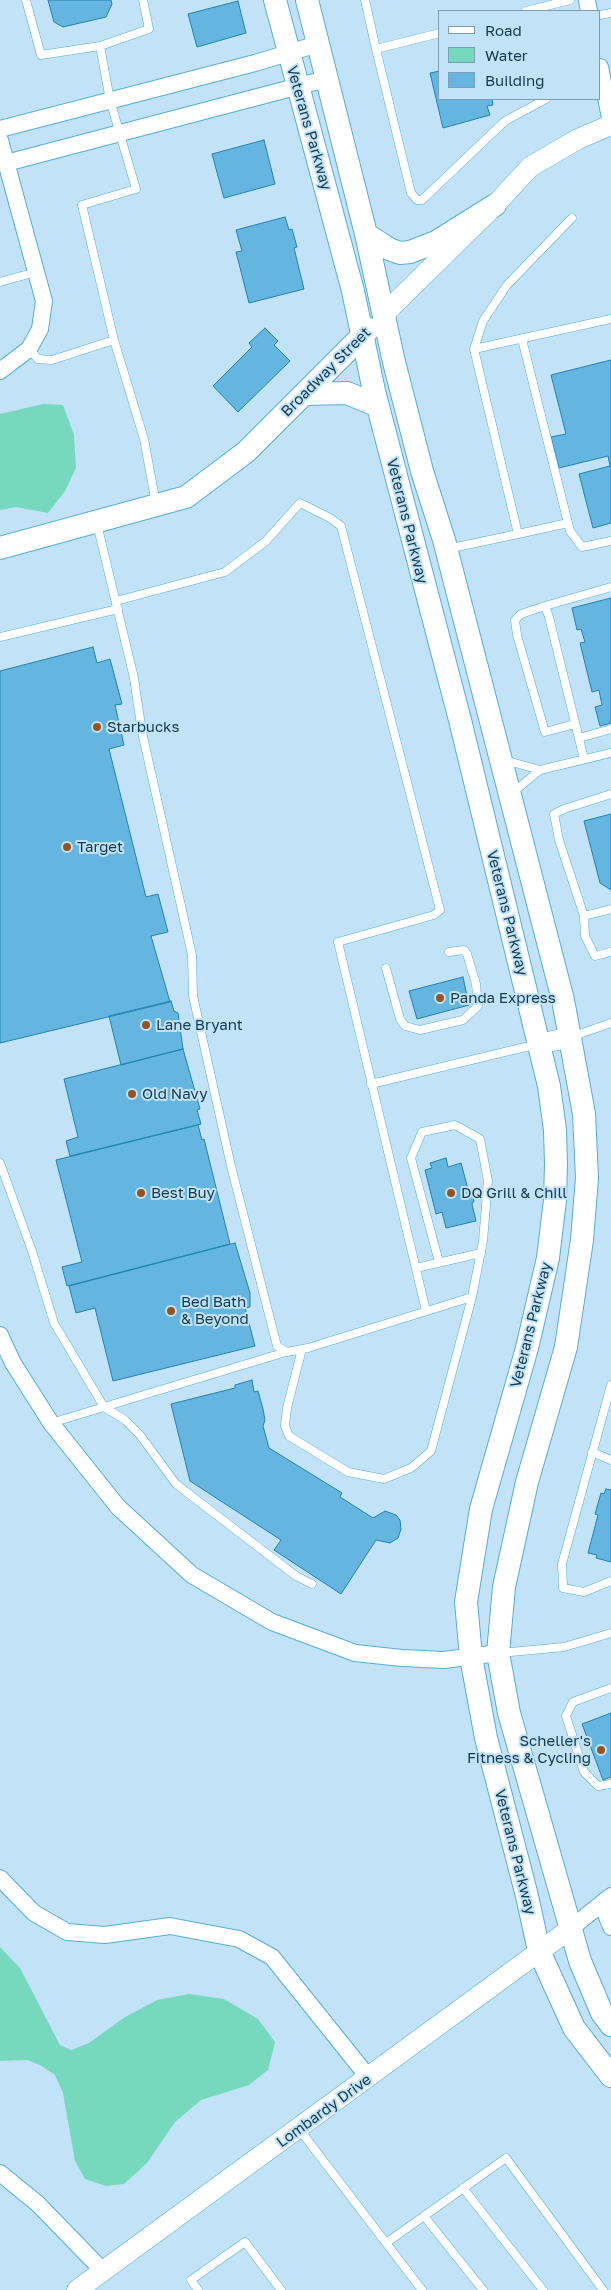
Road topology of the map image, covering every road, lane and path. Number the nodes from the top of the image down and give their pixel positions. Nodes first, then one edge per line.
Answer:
1 (26, 0) edge
2 (143, 0) edge
3 (275, 0) edge
4 (307, 0) edge
5 (364, 0) edge
6 (570, 0) edge
7 (536, 10) edge
8 (438, 34) edge
9 (318, 44) junction
10 (100, 46) junction
11 (376, 49) junction
12 (288, 52) junction
13 (601, 72) edge
14 (326, 79) junction
15 (296, 86) junction
16 (110, 100) junction
17 (544, 100) edge
18 (611, 124) edge
19 (0, 129) edge
20 (120, 132) junction
21 (0, 140) edge
22 (6, 174) edge
23 (495, 206) junction
24 (572, 218) dead end
25 (366, 234) junction
26 (36, 272) junction
27 (0, 282) edge
28 (384, 314) junction
29 (611, 319) edge
30 (362, 336) junction
31 (522, 338) junction
32 (114, 340) junction
33 (29, 349) junction
34 (474, 350) junction
35 (0, 371) edge
36 (305, 394) junction
37 (378, 406) junction
38 (156, 506) junction
39 (96, 522) junction
40 (568, 523) junction
41 (518, 534) junction
42 (611, 541) edge
43 (0, 548) edge
44 (446, 549) junction
45 (611, 587) edge
46 (116, 605) junction
47 (545, 606) junction
48 (0, 638) edge
49 (575, 724) junction
50 (611, 729) edge
51 (579, 738) junction
52 (611, 753) edge
53 (584, 759) junction
54 (502, 760) junction
55 (540, 770) junction
56 (611, 794) edge
57 (511, 795) junction
58 (611, 909) edge
59 (584, 916) junction
60 (449, 952) dead end
61 (611, 952) edge
62 (386, 968) dead end
63 (611, 1023) edge
64 (571, 1037) junction
65 (540, 1044) junction
66 (371, 1084) junction
67 (0, 1163) edge
68 (481, 1252) junction
69 (439, 1262) junction
70 (416, 1268) junction
71 (472, 1297) junction
72 (426, 1311) junction
73 (0, 1334) edge
74 (302, 1349) junction
75 (287, 1352) junction
76 (611, 1385) edge
77 (104, 1407) junction
78 (51, 1423) junction
79 (592, 1452) junction
80 (611, 1460) edge
81 (611, 1581) edge
82 (312, 1584) dead end
83 (611, 1633) edge
84 (498, 1653) junction
85 (470, 1657) junction
86 (611, 1688) edge
87 (611, 1784) edge
88 (0, 1878) edge
89 (606, 1900) edge
90 (611, 1927) edge
91 (570, 1929) junction
92 (539, 1951) junction
93 (611, 2024) edge
94 (611, 2076) edge
95 (369, 2078) junction
96 (299, 2129) junction
97 (0, 2173) edge
98 (463, 2188) junction
99 (424, 2216) junction
100 (386, 2243) junction
101 (104, 2272) junction
102 (77, 2290) edge
103 (198, 2290) edge
104 (280, 2290) edge
105 (422, 2290) edge
106 (483, 2290) edge
107 (544, 2290) edge
108 (603, 2290) edge

1 - 10 lane
2 - 10 lane
3 - 12 main road, Veterans Parkway
4 - 9 main road, Veterans Parkway
5 - 11 lane
6 - 7 lane
8 - 11 lane
9 - 12 street
9 - 14 main road, Veterans Parkway
10 - 16 lane
11 - 17 lane
12 - 15 main road, Veterans Parkway
12 - 16 street
13 - 18 street
14 - 15 street
14 - 25 main road, Veterans Parkway
15 - 20 street
15 - 30 main road, Veterans Parkway
16 - 19 street
16 - 20 lane
18 - 23 street, Broadway Street
20 - 22 street
20 - 32 lane
21 - 22 street
22 - 26 street
23 - 25 main road
23 - 28 street, Broadway Street
24 - 34 lane
25 - 28 main road, Veterans Parkway
26 - 27 lane
26 - 33 street
28 - 30 main road, Broadway Street
28 - 44 main road, Veterans Parkway
29 - 31 lane
30 - 36 main road, Broadway Street
30 - 37 main road, Veterans Parkway
31 - 34 lane
31 - 40 lane
32 - 33 lane
32 - 38 lane
33 - 35 street
34 - 41 lane
36 - 37 main road
36 - 38 main road, Broadway Street
37 - 65 main road, Veterans Parkway
38 - 39 main road, Broadway Street
39 - 43 main road, Broadway Street
39 - 46 lane
40 - 41 lane
40 - 42 lane
41 - 44 lane
44 - 54 main road, Veterans Parkway
45 - 47 lane
46 - 48 lane
46 - 66 lane
46 - 75 lane
47 - 49 lane
47 - 49 lane
49 - 51 lane
50 - 51 lane
51 - 53 lane
52 - 53 lane
53 - 55 lane
54 - 55 lane
54 - 57 main road, Veterans Parkway
55 - 57 lane
56 - 59 lane
57 - 64 main road, Veterans Parkway
58 - 59 lane
59 - 61 lane
60 - 62 lane
63 - 64 lane
64 - 65 street
64 - 84 main road, Veterans Parkway
65 - 66 lane
65 - 85 main road, Veterans Parkway
66 - 70 lane
67 - 77 lane
68 - 69 lane
68 - 69 lane
68 - 71 lane
69 - 70 lane
70 - 72 lane
71 - 72 lane
71 - 74 lane
72 - 74 lane
73 - 78 street
74 - 75 lane
75 - 77 lane
76 - 79 lane
77 - 78 lane
77 - 82 lane
78 - 85 street
79 - 80 lane
79 - 81 lane
83 - 84 lane
84 - 85 street
84 - 91 main road, Veterans Parkway
85 - 92 main road, Veterans Parkway
86 - 87 lane
88 - 95 street
89 - 90 street
89 - 91 street
91 - 92 street, Lombardy Drive
91 - 93 main road, Veterans Parkway
92 - 94 main road, Veterans Parkway
92 - 95 street, Lombardy Drive
95 - 96 street, Lombardy Drive
96 - 100 lane
96 - 101 street, Lombardy Drive
97 - 101 street
98 - 99 lane
98 - 107 lane
98 - 108 lane
99 - 100 lane
99 - 106 lane
100 - 105 lane
101 - 102 street, Lombardy Drive
103 - 104 lane

